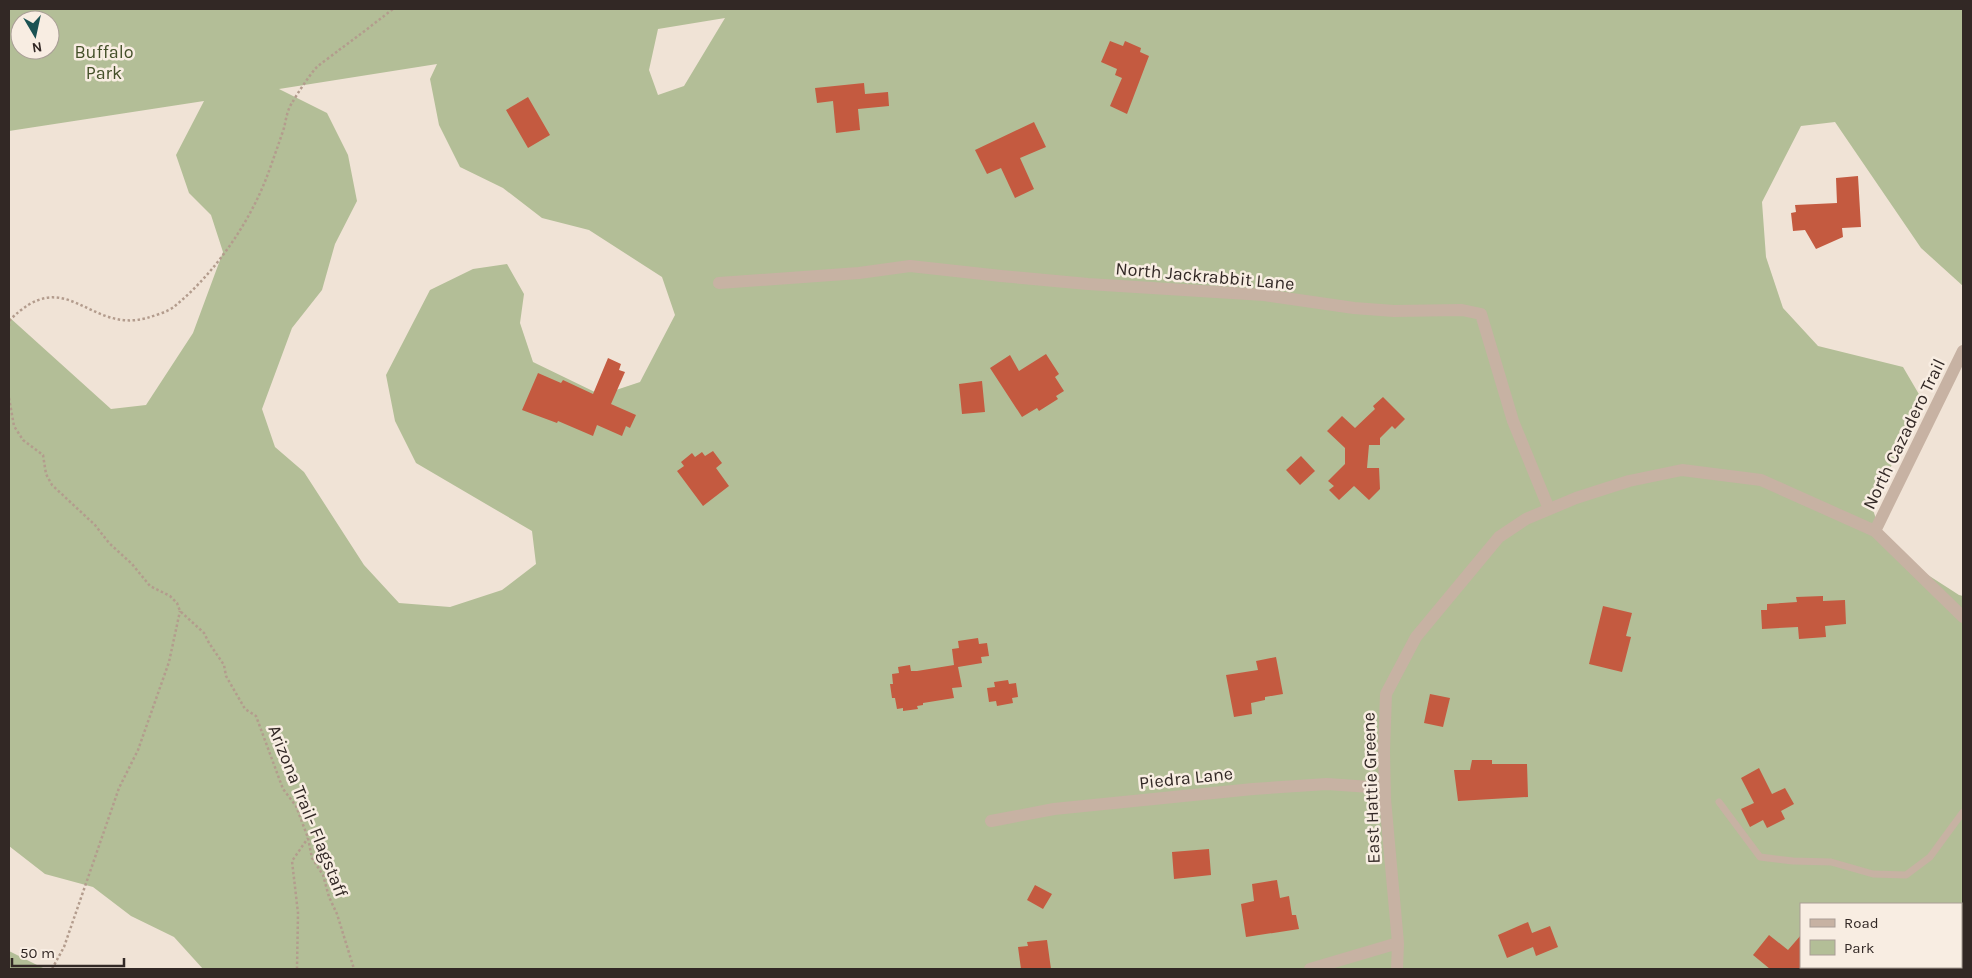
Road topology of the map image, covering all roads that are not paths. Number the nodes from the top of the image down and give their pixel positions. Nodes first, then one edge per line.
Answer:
1 (719, 283) dead end
2 (1963, 351) edge
3 (1549, 509) junction
4 (1876, 531) junction
5 (1963, 617) edge
6 (1385, 788) junction
7 (1719, 802) dead end
8 (1963, 812) edge
9 (991, 821) dead end
10 (1398, 943) junction
11 (1310, 969) edge
12 (1397, 969) edge

1 - 3 street, North Jackrabbit Lane
2 - 4 street, North Cazadero Trail
3 - 4 street, East Hattie Greene
3 - 6 street, East Hattie Greene
4 - 5 street, East Hattie Greene
6 - 9 street, Piedra Lane
6 - 10 street, East Hattie Greene
7 - 8 lane
10 - 11 street
10 - 12 street, East Hattie Greene

